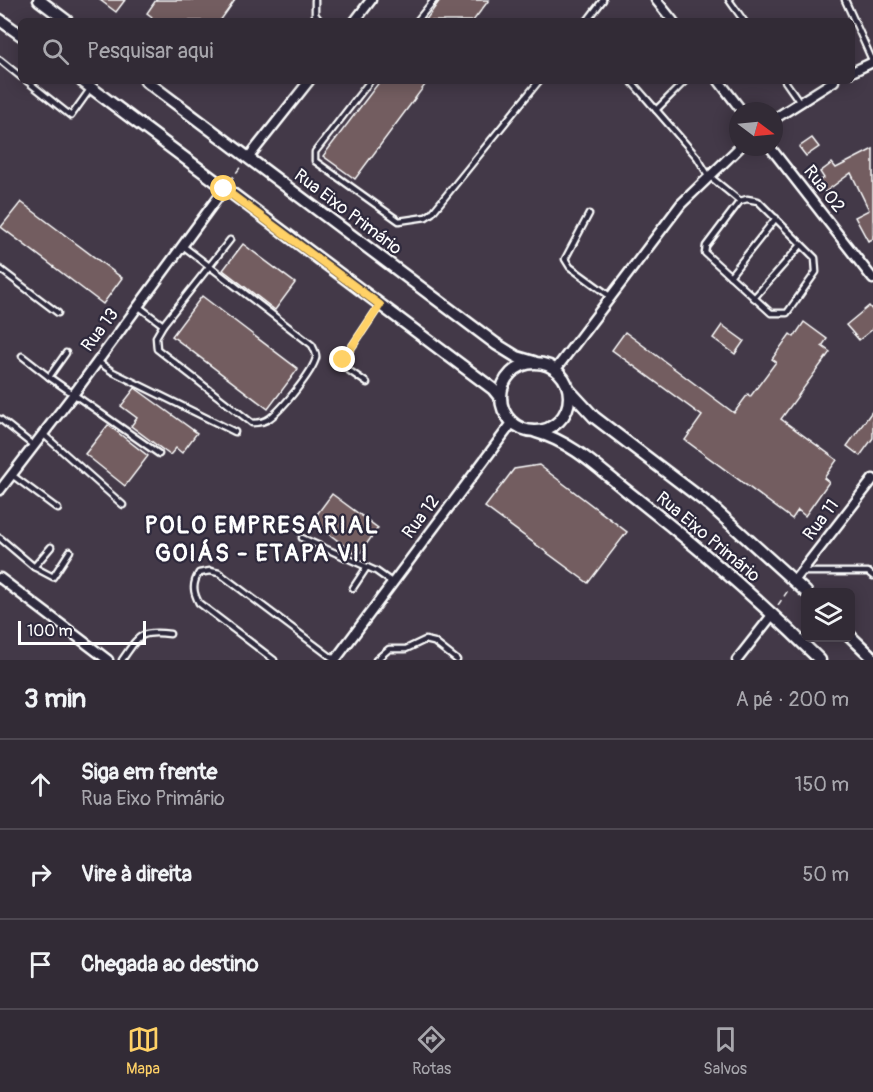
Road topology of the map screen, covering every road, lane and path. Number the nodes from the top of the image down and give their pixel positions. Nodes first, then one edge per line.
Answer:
1 (39, 0) edge
2 (315, 0) edge
3 (371, 0) edge
4 (434, 0) edge
5 (603, 0) edge
6 (656, 0) edge
7 (729, 0) edge
8 (845, 0) edge
9 (63, 18) edge
10 (318, 18) edge
11 (357, 18) edge
12 (419, 18) edge
13 (589, 18) edge
14 (671, 18) edge
15 (742, 18) edge
16 (853, 18) edge
17 (0, 20) edge
18 (855, 22) edge
19 (18, 34) edge
20 (0, 60) edge
21 (873, 62) edge
22 (855, 71) edge
23 (18, 74) edge
24 (31, 84) edge
25 (86, 84) edge
26 (150, 84) edge
27 (307, 84) edge
28 (368, 84) edge
29 (537, 84) edge
30 (634, 84) edge
31 (682, 84) edge
32 (721, 84) edge
33 (787, 84) edge
34 (829, 84) edge
35 (92, 88) junction
36 (799, 101) junction
37 (735, 102) edge
38 (656, 110) junction
39 (783, 113) edge
40 (730, 156) edge
41 (777, 156) edge
42 (248, 158) junction
43 (708, 175) junction
44 (224, 189) junction
45 (740, 201) junction
46 (589, 214) dead end
47 (776, 218) junction
48 (230, 240) dead end
49 (801, 245) junction
50 (183, 246) junction
51 (208, 267) junction
52 (0, 269) edge
53 (730, 276) junction
54 (873, 279) edge
55 (611, 297) junction
56 (754, 298) junction
57 (380, 305) junction
58 (138, 306) junction
59 (58, 313) dead end
60 (163, 326) junction
61 (66, 353) dead end
62 (22, 356) dead end
63 (97, 361) junction
64 (534, 362) junction
65 (556, 369) junction
66 (49, 377) junction
67 (367, 382) dead end
68 (569, 390) junction
69 (73, 395) junction
70 (501, 399) junction
71 (0, 419) edge
72 (512, 423) junction
73 (235, 432) dead end
74 (536, 432) junction
75 (43, 434) junction
76 (34, 446) junction
77 (159, 454) dead end
78 (12, 475) junction
79 (873, 479) edge
80 (0, 490) edge
81 (123, 505) dead end
82 (58, 509) dead end
83 (0, 538) edge
84 (302, 538) dead end
85 (51, 547) dead end
86 (70, 551) dead end
87 (34, 567) junction
88 (367, 567) junction
89 (873, 567) edge
90 (868, 572) junction
91 (798, 576) junction
92 (873, 576) edge
93 (0, 578) edge
94 (393, 583) junction
95 (353, 588) dead end
96 (804, 588) edge
97 (773, 614) junction
98 (170, 633) dead end
99 (855, 641) edge
100 (873, 658) edge
101 (108, 660) edge
102 (122, 660) edge
103 (274, 660) edge
104 (335, 660) edge
105 (376, 660) edge
106 (457, 660) edge
107 (737, 660) edge
108 (820, 660) edge

1 - 9 street
2 - 10 lane
3 - 11 street
4 - 12 lane
5 - 13 lane
6 - 14 street
7 - 15 lane
8 - 16 lane
17 - 19 street
18 - 21 lane
20 - 23 lane
21 - 22 street
24 - 35 lane
25 - 35 street
26 - 42 street, Rua Eixo Primário
27 - 42 street
28 - 29 lane
30 - 38 lane
31 - 38 lane
32 - 37 street
33 - 36 lane
34 - 36 street
35 - 44 street
36 - 39 street
38 - 43 lane
40 - 43 street
41 - 54 street, Rua 02
42 - 44 path
42 - 64 street, Rua Eixo Primário
43 - 45 lane
43 - 55 street
44 - 50 street, Rua 13
44 - 57 street
45 - 47 lane
45 - 53 lane
46 - 55 lane
47 - 49 lane
47 - 53 lane
48 - 51 lane
49 - 56 lane
49 - 56 lane
50 - 51 lane
50 - 58 street, Rua 13
51 - 60 lane
51 - 60 lane
52 - 59 lane
53 - 56 lane
55 - 65 street
57 - 67 lane
57 - 70 street
58 - 60 lane
58 - 63 street, Rua 13
61 - 66 lane
62 - 66 lane
63 - 69 street, Rua 13
63 - 73 lane
64 - 65 street
64 - 70 street
65 - 68 street
66 - 69 lane
68 - 74 street
68 - 91 street, Rua Eixo Primário
69 - 75 street, Rua 13
69 - 77 lane
70 - 72 street
71 - 76 lane
72 - 74 street
72 - 94 street, Rua 12
74 - 97 street, Rua Eixo Primário
75 - 76 street, Rua 13
75 - 81 lane
76 - 78 street, Rua 13
78 - 80 street, Rua 13
78 - 82 lane
79 - 91 street, Rua 11
83 - 87 lane
84 - 88 lane
85 - 87 lane
86 - 87 lane
88 - 94 lane
88 - 95 lane
89 - 90 lane
90 - 91 lane
90 - 92 lane
91 - 96 street, Rua Eixo Primário
91 - 97 path
93 - 101 street
94 - 104 street, Rua 12
97 - 107 street
97 - 108 street, Rua Eixo Primário
98 - 102 lane
99 - 100 street
103 - 104 lane
105 - 106 lane

